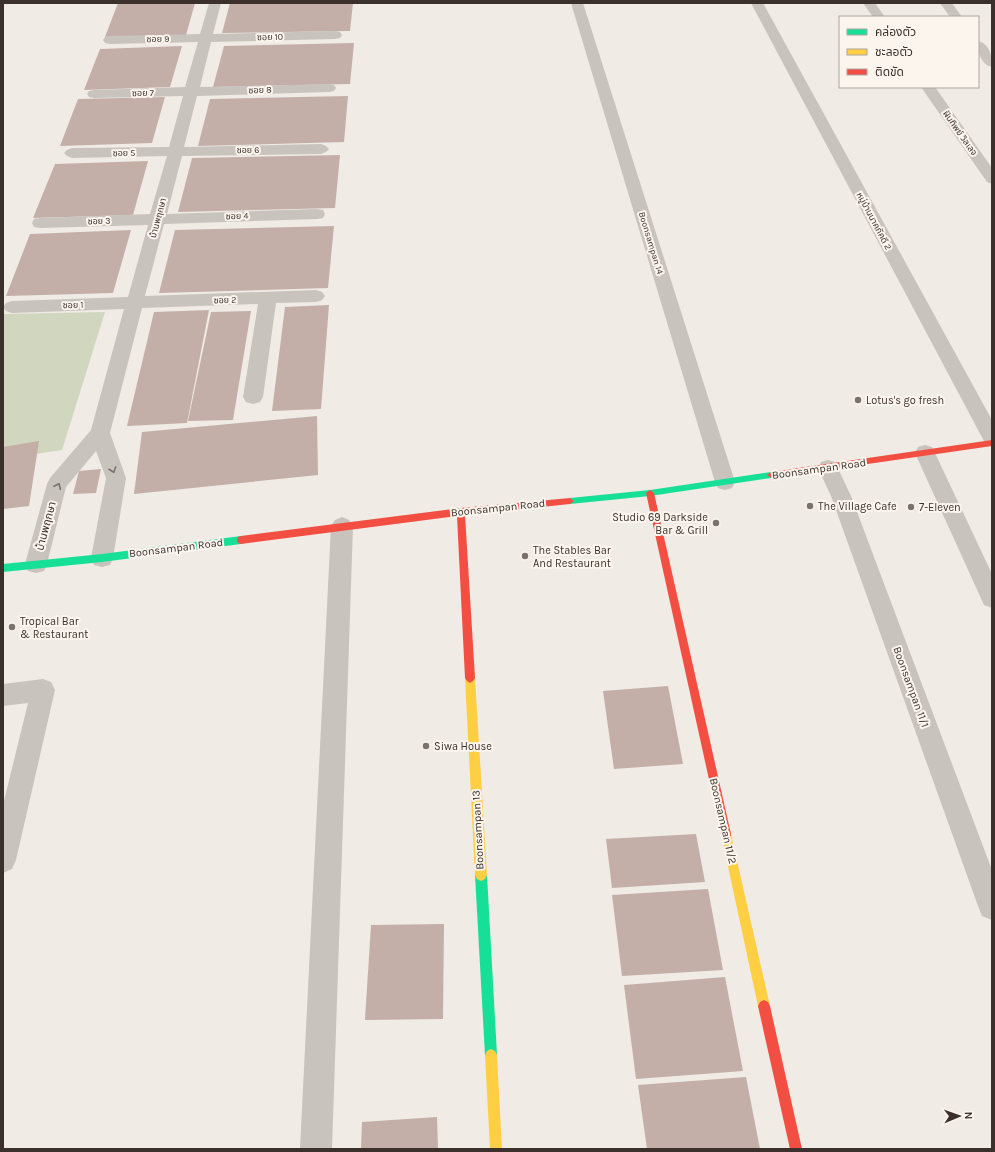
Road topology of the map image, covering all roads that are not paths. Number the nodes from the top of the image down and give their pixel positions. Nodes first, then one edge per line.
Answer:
1 (215, 3) edge
2 (577, 3) edge
3 (757, 3) edge
4 (869, 3) edge
5 (946, 3) edge
6 (878, 16) edge
7 (955, 16) edge
8 (335, 35) dead end
9 (206, 38) junction
10 (110, 40) dead end
11 (979, 46) edge
12 (990, 58) edge
13 (329, 88) dead end
14 (929, 88) edge
15 (191, 92) junction
16 (94, 94) dead end
17 (321, 149) dead end
18 (175, 152) junction
19 (72, 153) dead end
20 (992, 179) edge
21 (317, 214) dead end
22 (157, 219) junction
23 (40, 223) dead end
24 (316, 296) dead end
25 (268, 298) junction
26 (135, 303) junction
27 (12, 307) dead end
28 (253, 397) dead end
29 (100, 433) junction
30 (992, 438) edge
31 (992, 443) edge
32 (925, 454) junction
33 (828, 468) junction
34 (725, 482) junction
35 (650, 493) junction
36 (461, 512) junction
37 (342, 526) junction
38 (102, 558) junction
39 (36, 564) junction
40 (3, 568) edge
41 (992, 598) edge
42 (3, 696) edge
43 (3, 860) edge
44 (992, 906) edge
45 (316, 1149) edge
46 (496, 1149) edge
47 (796, 1149) edge

1 - 9 street, บ้านพฤกษา
2 - 34 street, Boonsampan 14
3 - 30 street, หมู่บ้านนาคภัคดี 2
4 - 6 street
5 - 7 street
8 - 9 street, ซอย 10
9 - 10 street, ซอย 9
9 - 15 street, บ้านพฤกษา
11 - 12 street
13 - 15 street, ซอย 8
14 - 20 street, ฝันทิพย์ วิลเลจ
15 - 16 street, ซอย 7
15 - 18 street, บ้านพฤกษา
17 - 18 street, ซอย 6
18 - 19 street, ซอย 5
18 - 22 street, บ้านพฤกษา
21 - 22 street, ซอย 4
22 - 23 street, ซอย 3
22 - 26 street, บ้านพฤกษา
24 - 25 street, ซอย 2
25 - 26 street, ซอย 2
25 - 28 street
26 - 27 street, ซอย 1
26 - 29 street, บ้านพฤกษา
29 -> 38 street
39 -> 29 street, บ้านพฤกษา
31 - 32 street, Boonsampan Road
32 - 33 street, Boonsampan Road
32 - 41 street
33 - 34 street, Boonsampan Road
33 - 44 street, Boonsampan 11/1
34 - 35 street, Boonsampan Road
35 - 36 street, Boonsampan Road
35 - 47 street, Boonsampan 11/2
36 - 37 street, Boonsampan Road
36 - 46 street, Boonsampan 13
37 - 38 street, Boonsampan Road
37 - 45 street
38 - 39 street, Boonsampan Road
39 - 40 street, Boonsampan Road
42 - 43 street

